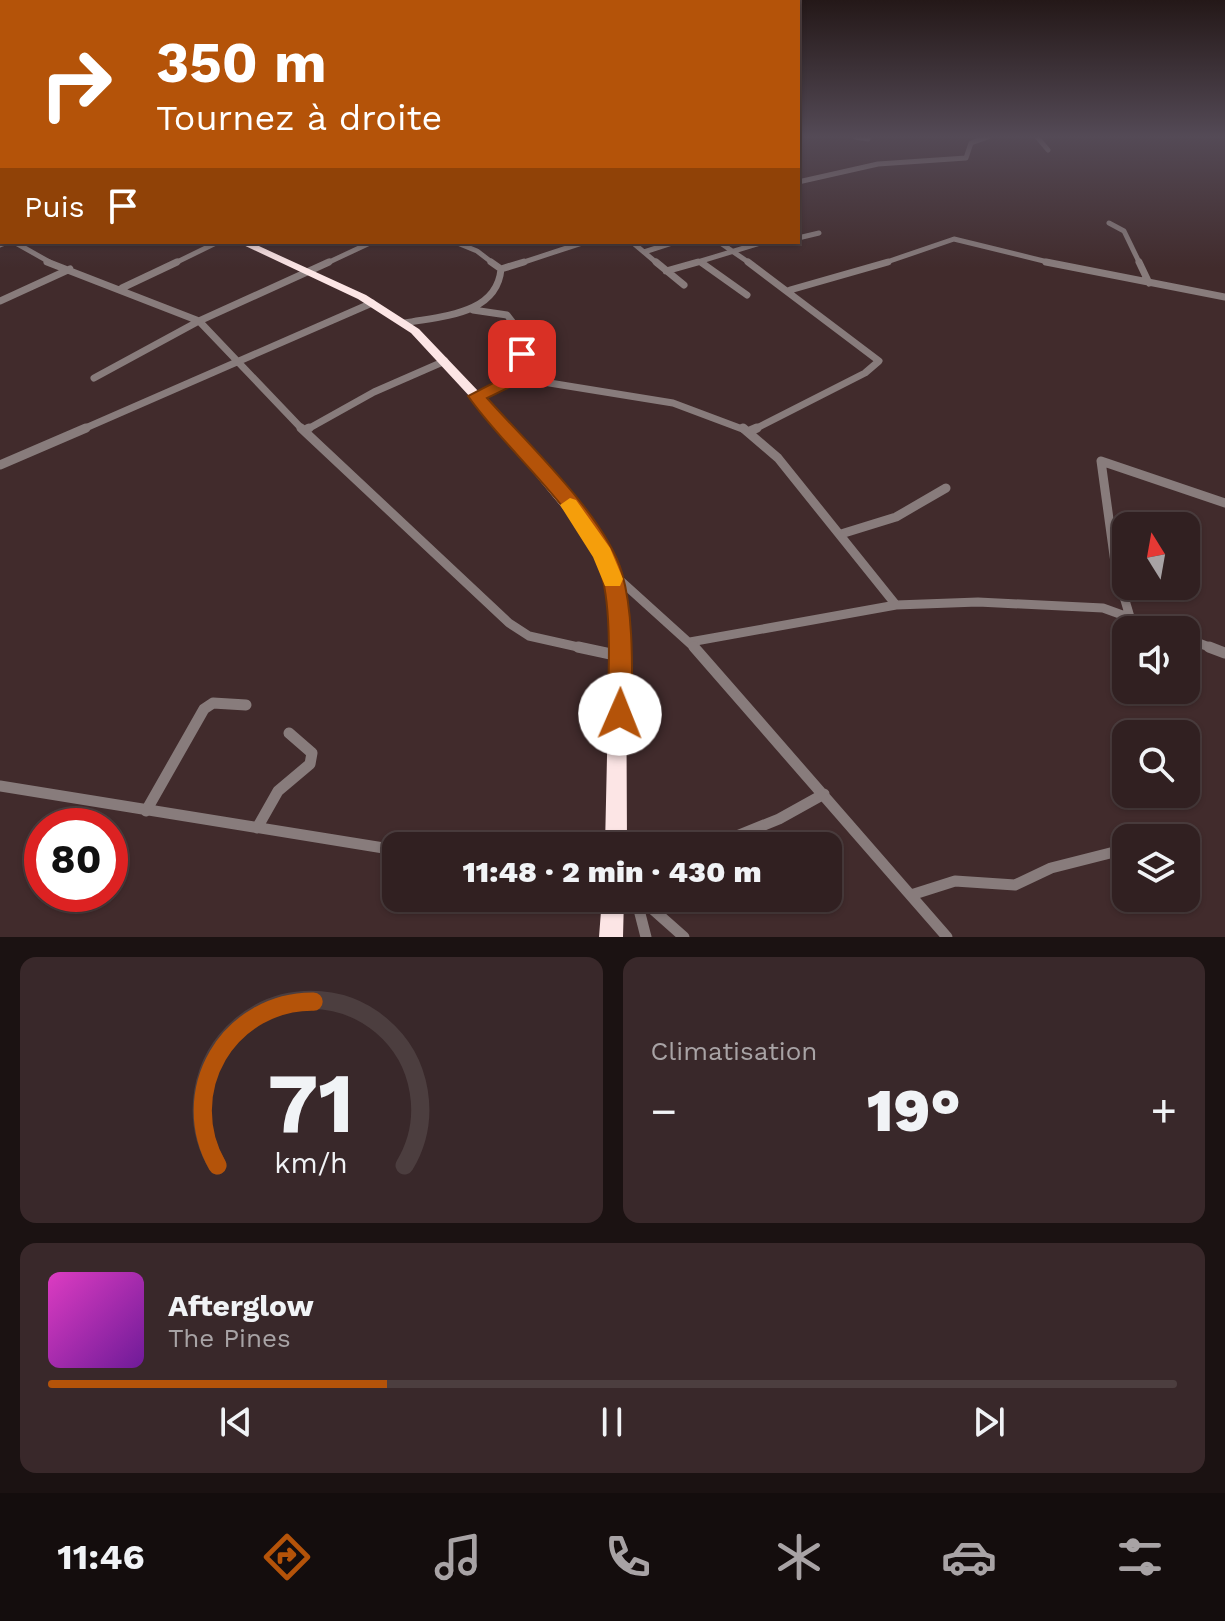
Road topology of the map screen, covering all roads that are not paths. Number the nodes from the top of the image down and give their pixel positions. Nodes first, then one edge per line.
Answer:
1 (1109, 223) dead end
2 (819, 233) dead end
3 (800, 238) edge
4 (15, 244) edge
5 (214, 244) edge
6 (246, 244) edge
7 (368, 244) edge
8 (460, 244) edge
9 (579, 244) edge
10 (634, 244) edge
11 (669, 244) edge
12 (722, 244) edge
13 (758, 244) edge
14 (644, 252) junction
15 (734, 252) junction
16 (702, 263) junction
17 (64, 269) junction
18 (501, 269) junction
19 (670, 271) junction
20 (309, 272) junction
21 (1149, 283) junction
22 (684, 285) dead end
23 (122, 288) junction
24 (790, 290) junction
25 (747, 295) dead end
26 (1225, 297) edge
27 (0, 301) edge
28 (372, 303) junction
29 (468, 309) junction
30 (199, 321) junction
31 (405, 323) junction
32 (445, 361) junction
33 (239, 363) junction
34 (94, 378) dead end
35 (510, 381) junction
36 (476, 396) junction
37 (305, 430) junction
38 (750, 431) junction
39 (0, 465) edge
40 (946, 488) dead end
41 (1225, 503) edge
42 (841, 534) junction
43 (611, 573) junction
44 (896, 605) junction
45 (1127, 616) edge
46 (1130, 616) edge
47 (690, 642) junction
48 (1200, 643) edge
49 (1225, 653) edge
50 (621, 656) junction
51 (246, 705) dead end
52 (289, 733) dead end
53 (0, 786) edge
54 (824, 794) junction
55 (146, 811) junction
56 (257, 828) junction
57 (616, 832) edge
58 (747, 832) edge
59 (382, 848) edge
60 (1112, 853) edge
61 (911, 895) junction
62 (612, 912) edge
63 (642, 912) edge
64 (655, 912) edge
65 (643, 918) junction
66 (611, 937) edge
67 (646, 937) edge
68 (655, 937) edge
69 (684, 937) edge
70 (947, 937) edge

1 - 21 street
2 - 3 street
4 - 17 street
5 - 23 street
6 - 20 highway
7 - 20 street
8 - 18 street
9 - 18 street
10 - 14 street
11 - 14 street
12 - 15 street
13 - 15 street
14 - 19 street
15 - 16 street
15 - 24 street
16 - 19 street
16 - 25 street
17 - 23 street
17 - 27 street
18 - 29 street
19 - 22 street
20 - 28 highway
20 - 30 street
21 - 24 street
21 - 26 street
23 - 30 street
24 - 38 street
28 - 31 highway
28 - 33 street
29 - 31 street
29 - 35 street
30 - 33 street
30 - 34 street
31 - 32 highway
32 - 36 highway
32 - 37 street
33 - 37 street
33 - 39 street
35 - 36 street
35 - 38 street
36 - 43 highway
37 - 50 street
38 - 42 street
40 - 42 street
41 - 46 street
42 - 44 street
43 - 47 street
43 - 50 highway
44 - 45 street
44 - 47 street
47 - 54 street
48 - 49 street
50 - 57 highway
51 - 55 street
52 - 56 street
53 - 55 street
54 - 58 street
54 - 61 street
55 - 56 street
56 - 59 street
60 - 61 street
61 - 70 street
62 - 66 highway
63 - 65 street
64 - 69 street
65 - 67 street
65 - 68 street

